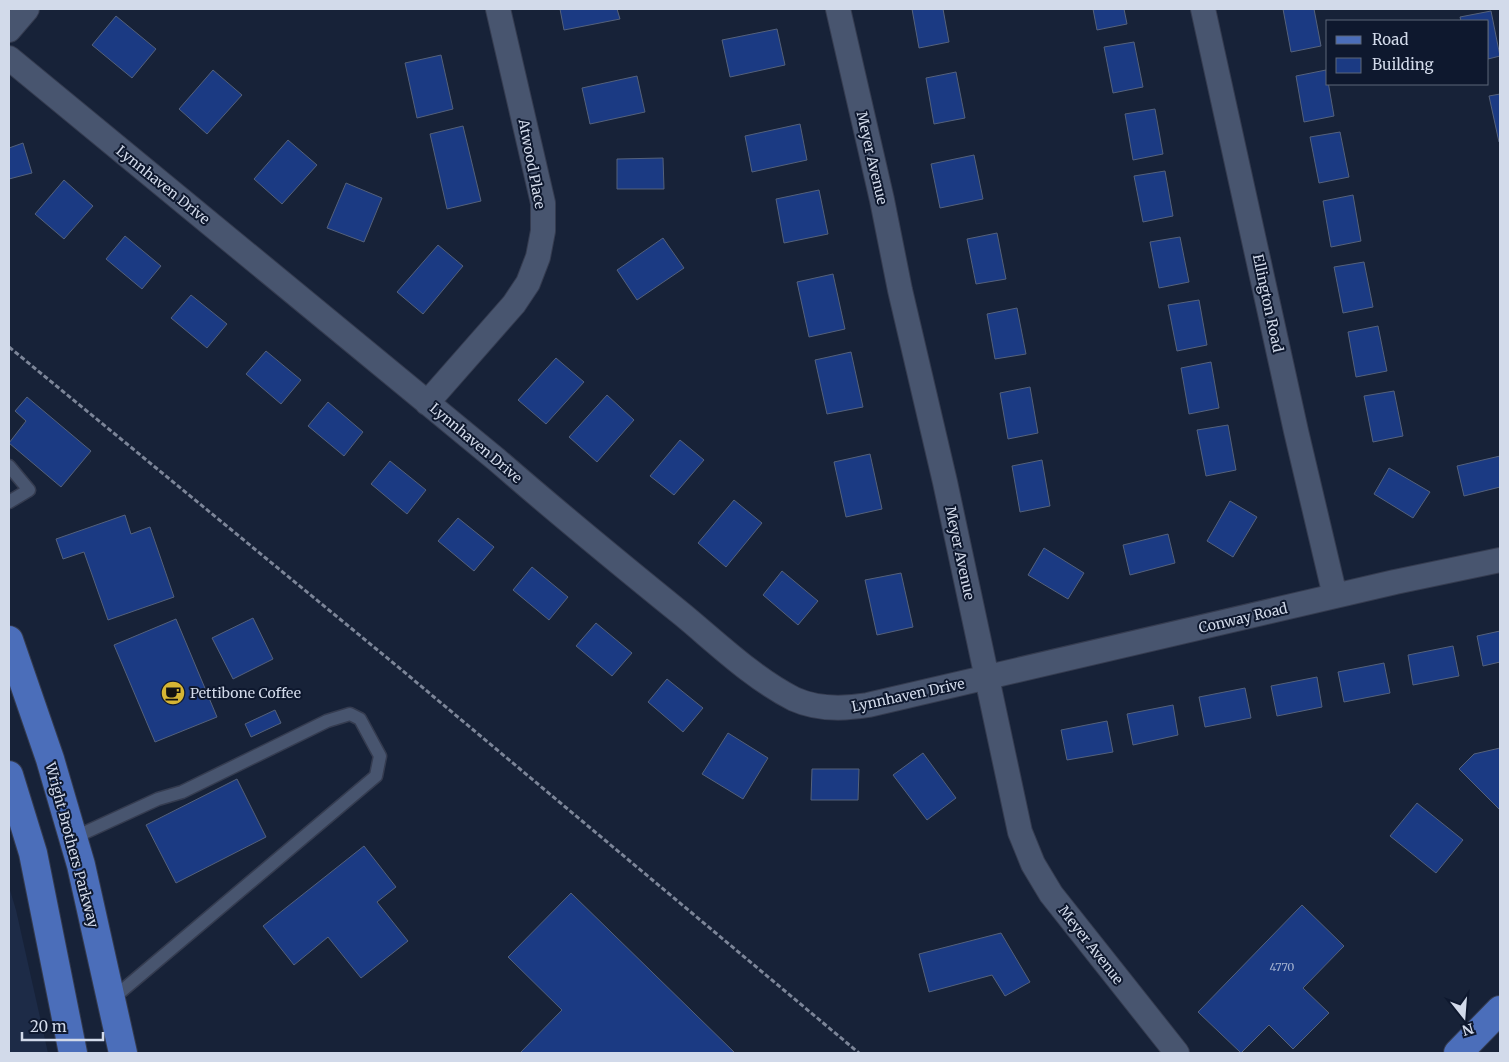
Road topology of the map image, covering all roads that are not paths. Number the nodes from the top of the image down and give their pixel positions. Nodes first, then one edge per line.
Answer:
1 (27, 9) edge
2 (498, 9) edge
3 (838, 9) edge
4 (1203, 9) edge
5 (9, 30) edge
6 (9, 58) edge
7 (427, 403) junction
8 (9, 466) edge
9 (9, 502) edge
10 (1500, 560) edge
11 (1335, 596) junction
12 (9, 640) edge
13 (986, 677) junction
14 (9, 775) edge
15 (72, 838) junction
16 (111, 1000) junction
17 (1500, 1010) edge
18 (72, 1053) edge
19 (123, 1053) edge
20 (1177, 1053) edge
21 (1458, 1053) edge

1 - 5 street
2 - 7 street, Atwood Place
3 - 13 street, Meyer Avenue
4 - 11 street, Ellington Road
6 - 7 street, Lynnhaven Drive
7 - 13 street, Lynnhaven Drive
8 - 9 lane
10 - 11 street, Conway Road
11 - 13 street, Conway Road
12 - 15 main road, Wright Brothers Parkway
13 - 20 street, Meyer Avenue
14 - 18 main road
15 - 16 main road, Wright Brothers Parkway
15 - 16 lane
16 - 19 main road, Wright Brothers Parkway
17 - 21 main road

